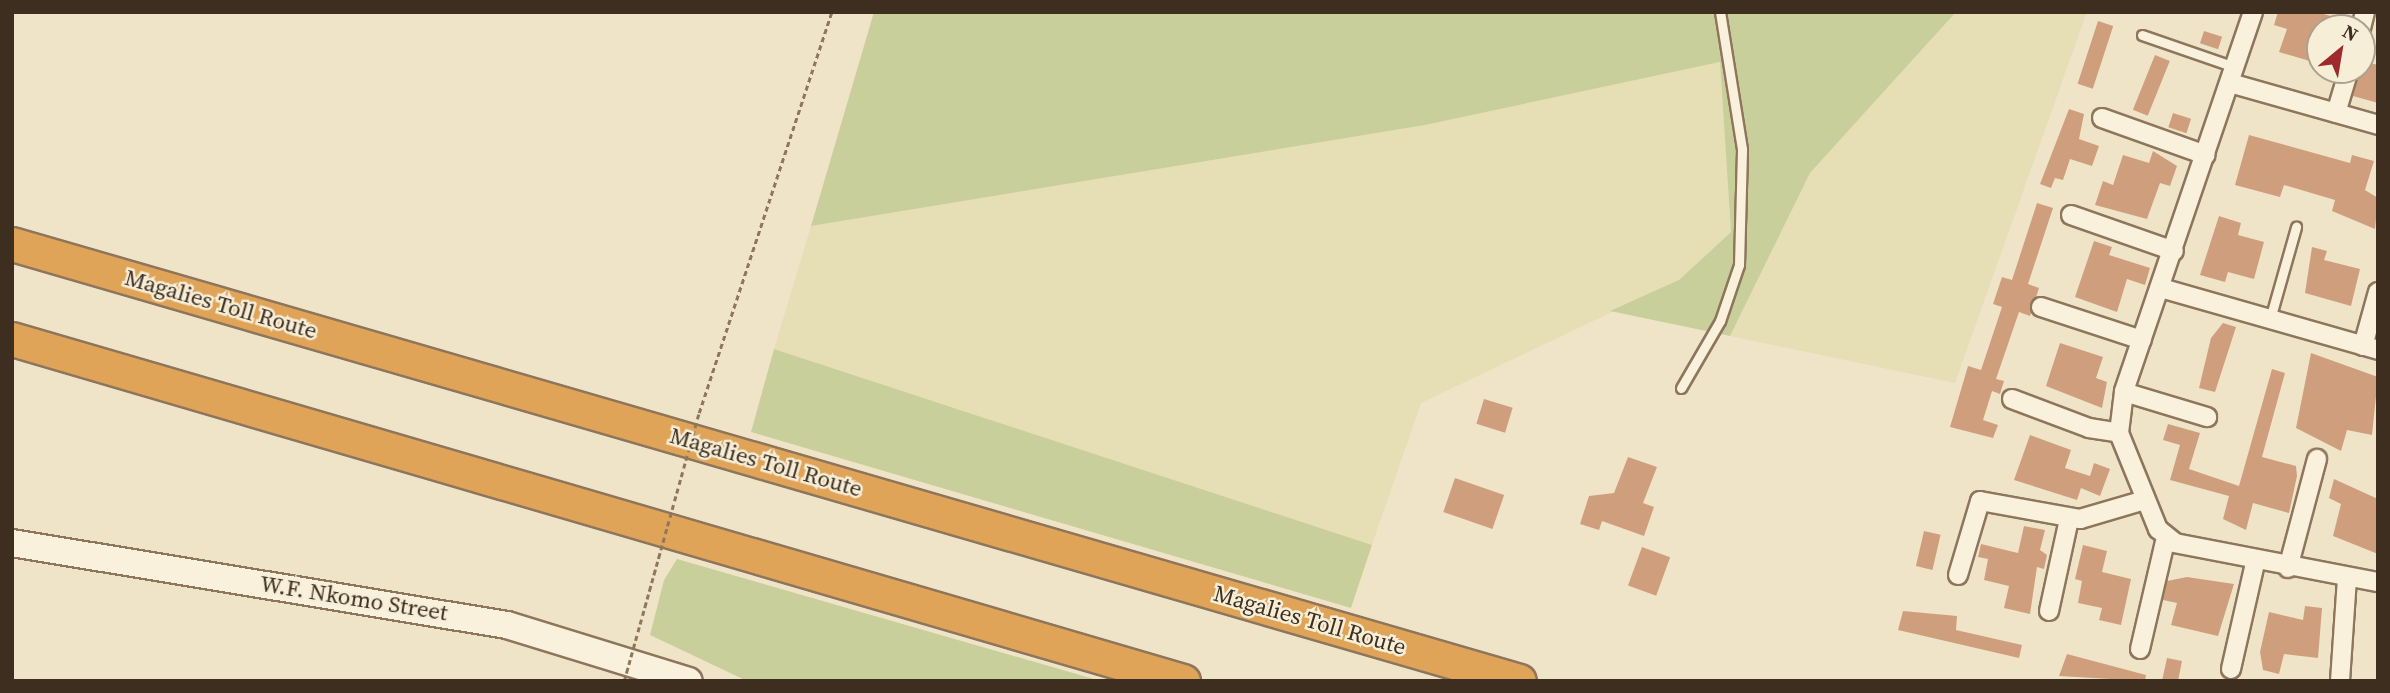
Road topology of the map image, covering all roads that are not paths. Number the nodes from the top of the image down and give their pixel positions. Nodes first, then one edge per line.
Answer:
1 (1720, 12) edge
2 (2253, 12) edge
3 (2143, 35) dead end
4 (2233, 75) junction
5 (2344, 84) edge
6 (2336, 113) junction
7 (2102, 118) dead end
8 (2378, 125) edge
9 (2206, 155) junction
10 (2071, 215) dead end
11 (2296, 227) dead end
12 (12, 244) edge
13 (2174, 251) junction
14 (2161, 288) junction
15 (2378, 292) edge
16 (2041, 307) dead end
17 (2270, 319) junction
18 (12, 339) edge
19 (2142, 340) junction
20 (2370, 348) edge
21 (1681, 388) dead end
22 (2124, 392) junction
23 (2012, 399) dead end
24 (2207, 417) dead end
25 (2119, 433) junction
26 (2317, 459) dead end
27 (2145, 500) junction
28 (2069, 519) junction
29 (2166, 537) junction
30 (12, 543) edge
31 (2255, 563) junction
32 (2288, 568) junction
33 (1958, 575) dead end
34 (2347, 578) junction
35 (2378, 582) edge
36 (2049, 611) dead end
37 (2140, 649) dead end
38 (2231, 669) dead end
39 (689, 681) edge
40 (1183, 681) edge
41 (1518, 681) edge
42 (2340, 681) edge

1 - 21 lane
2 - 4 street
3 - 4 lane
4 - 6 street
4 - 9 street
5 - 6 street
6 - 8 street
7 - 9 street
9 - 13 street
10 - 13 street
11 - 17 lane
12 - 41 highway, Magalies Toll Route
13 - 14 street
14 - 17 street
14 - 19 street
15 - 20 street
16 - 19 street
17 - 20 street
18 - 40 highway
19 - 22 street
22 - 24 street
22 - 25 street
23 - 25 street
25 - 27 street
26 - 32 street
27 - 28 street
27 - 29 street
28 - 33 street
28 - 36 street
29 - 31 street
29 - 37 street
30 - 39 main road, W.F. Nkomo Street
31 - 32 street
31 - 38 street
32 - 34 street
34 - 35 street
34 - 42 street

